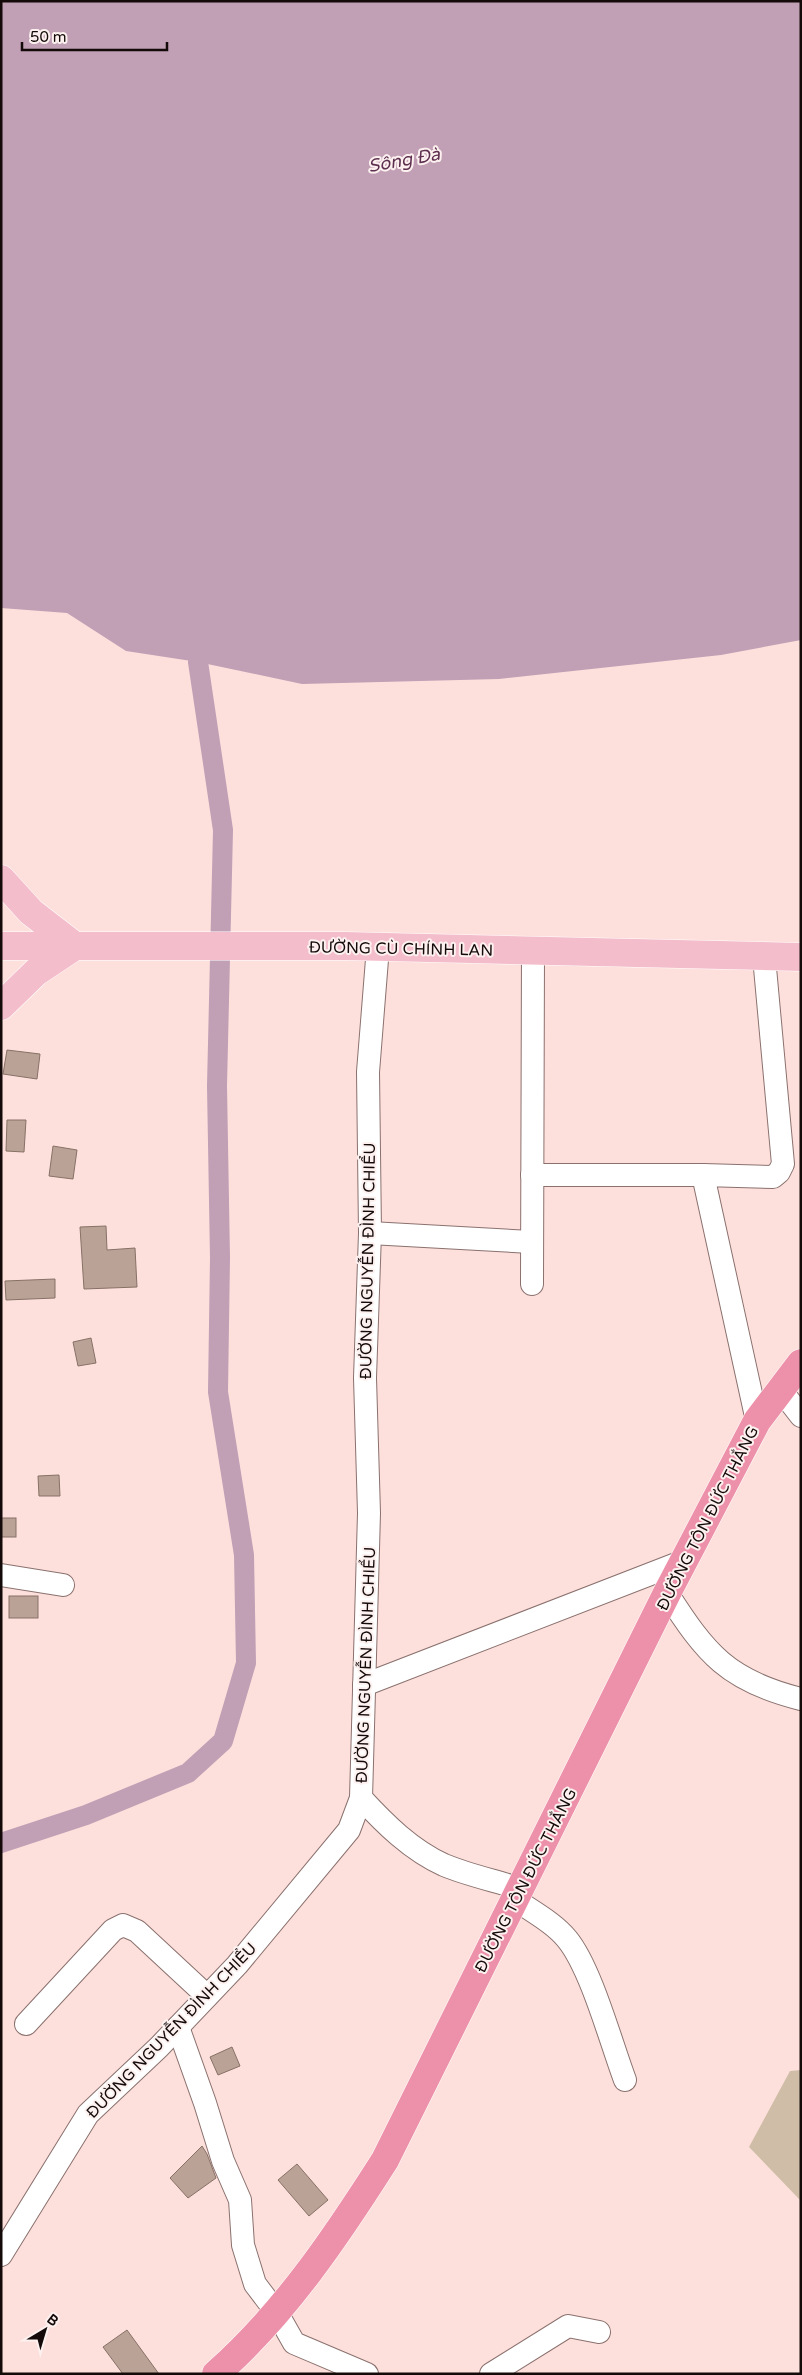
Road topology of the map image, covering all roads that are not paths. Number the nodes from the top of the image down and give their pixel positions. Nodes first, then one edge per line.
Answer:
1 (1, 879) edge
2 (1, 946) edge
3 (75, 946) junction
4 (378, 947) junction
5 (533, 951) junction
6 (764, 957) junction
7 (801, 958) edge
8 (1, 1006) edge
9 (532, 1175) junction
10 (703, 1175) junction
11 (370, 1233) junction
12 (532, 1242) junction
13 (532, 1284) dead end
14 (801, 1364) edge
15 (780, 1389) junction
16 (801, 1416) edge
17 (757, 1421) junction
18 (684, 1561) junction
19 (1, 1575) edge
20 (63, 1585) dead end
21 (667, 1593) junction
22 (364, 1685) junction
23 (801, 1699) edge
24 (361, 1798) junction
25 (519, 1894) junction
26 (207, 1996) junction
27 (26, 2024) dead end
28 (178, 2027) junction
29 (625, 2080) dead end
30 (1, 2255) edge
31 (277, 2313) junction
32 (599, 2332) dead end
33 (216, 2374) edge
34 (367, 2374) edge
35 (492, 2374) edge

1 - 3 main road
2 - 3 main road, ĐƯỜNG CÙ CHÍNH LAN
3 - 4 main road, ĐƯỜNG CÙ CHÍNH LAN
3 - 8 main road
4 - 5 main road, ĐƯỜNG CÙ CHÍNH LAN
4 - 11 street, ĐƯỜNG NGUYỄN ĐÌNH CHIỂU
5 - 6 main road, ĐƯỜNG CÙ CHÍNH LAN
5 - 9 street
6 - 7 main road, ĐƯỜNG CÙ CHÍNH LAN
6 - 10 street
9 - 10 street
9 - 12 street
10 - 17 street
11 - 12 street
11 - 22 street, ĐƯỜNG NGUYỄN ĐÌNH CHIỂU
12 - 13 street
14 - 15 highway, ĐƯỜNG TÔN ĐỨC THẮNG
15 - 16 street
15 - 17 highway, ĐƯỜNG TÔN ĐỨC THẮNG
17 - 18 highway, ĐƯỜNG TÔN ĐỨC THẮNG
18 - 21 highway, ĐƯỜNG TÔN ĐỨC THẮNG
18 - 22 street
19 - 20 street
21 - 23 street
21 - 25 highway, ĐƯỜNG TÔN ĐỨC THẮNG
22 - 24 street, ĐƯỜNG NGUYỄN ĐÌNH CHIỂU
24 - 25 street
24 - 26 street, ĐƯỜNG NGUYỄN ĐÌNH CHIỂU
25 - 29 street
25 - 31 highway, ĐƯỜNG TÔN ĐỨC THẮNG
26 - 27 street
26 - 28 street, ĐƯỜNG NGUYỄN ĐÌNH CHIỂU
28 - 30 street, ĐƯỜNG NGUYỄN ĐÌNH CHIỂU
28 - 31 street
31 - 33 highway, ĐƯỜNG TÔN ĐỨC THẮNG
31 - 34 street
32 - 35 street

